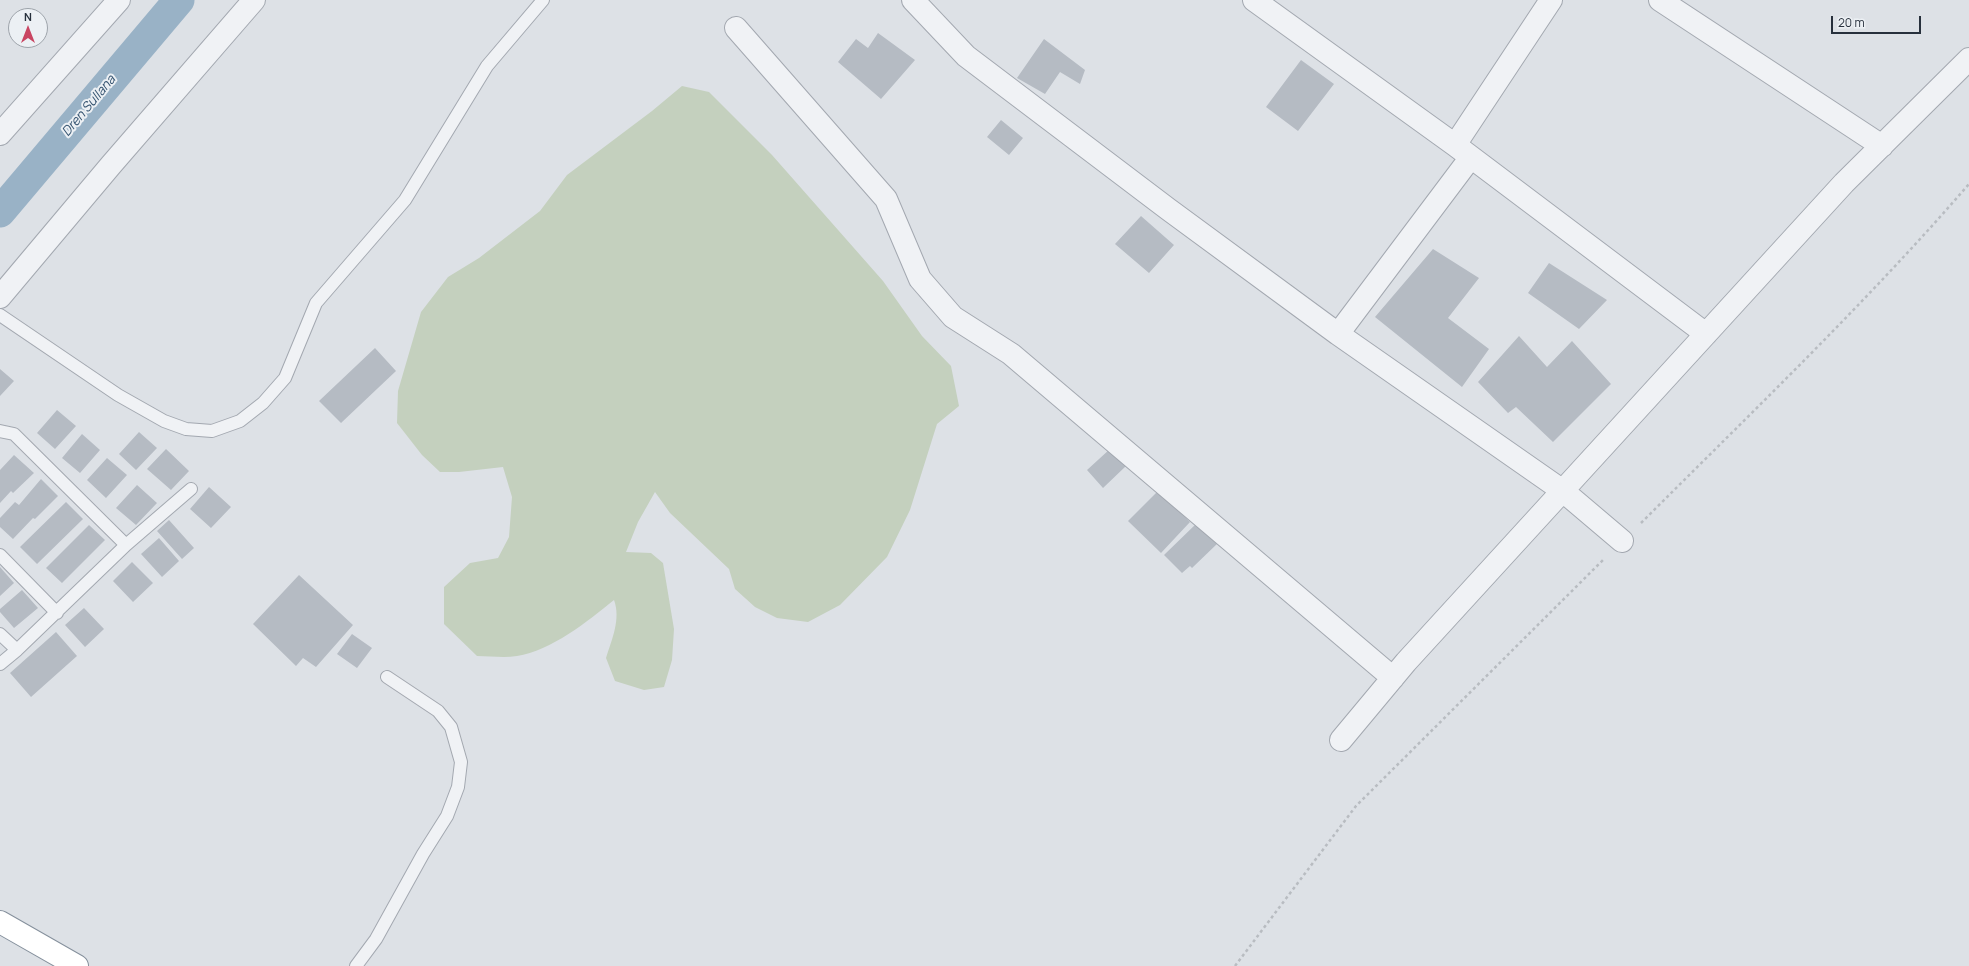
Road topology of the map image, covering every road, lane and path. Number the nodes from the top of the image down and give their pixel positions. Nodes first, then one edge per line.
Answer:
1 (119, 0) edge
2 (254, 0) edge
3 (543, 0) edge
4 (913, 0) edge
5 (1254, 0) edge
6 (1551, 0) edge
7 (1660, 0) edge
8 (736, 28) dead end
9 (1969, 59) edge
10 (0, 134) edge
11 (1882, 146) junction
12 (1463, 151) junction
13 (1969, 184) edge
14 (0, 297) edge
15 (0, 314) edge
16 (1338, 334) junction
17 (1706, 334) junction
18 (0, 431) edge
19 (191, 489) dead end
20 (1563, 491) junction
21 (1622, 541) junction
22 (126, 545) junction
23 (0, 555) edge
24 (57, 613) junction
25 (0, 634) edge
26 (17, 650) junction
27 (0, 664) edge
28 (387, 677) dead end
29 (1393, 678) junction
30 (1341, 740) dead end
31 (0, 922) edge
32 (77, 966) edge
33 (356, 966) edge
34 (1235, 966) edge

1 - 10 street
2 - 14 street
3 - 15 lane
4 - 16 street
5 - 12 street
6 - 12 street
7 - 11 street
8 - 29 street
9 - 11 street
11 - 17 street
12 - 16 street
12 - 17 street
13 - 21 path
16 - 20 street
17 - 20 street
18 - 22 lane
19 - 22 lane
20 - 21 street
20 - 29 street
21 - 34 path
22 - 24 lane
23 - 24 lane
24 - 26 lane
25 - 26 lane
26 - 27 lane
28 - 33 lane
29 - 30 street
31 - 32 highway

